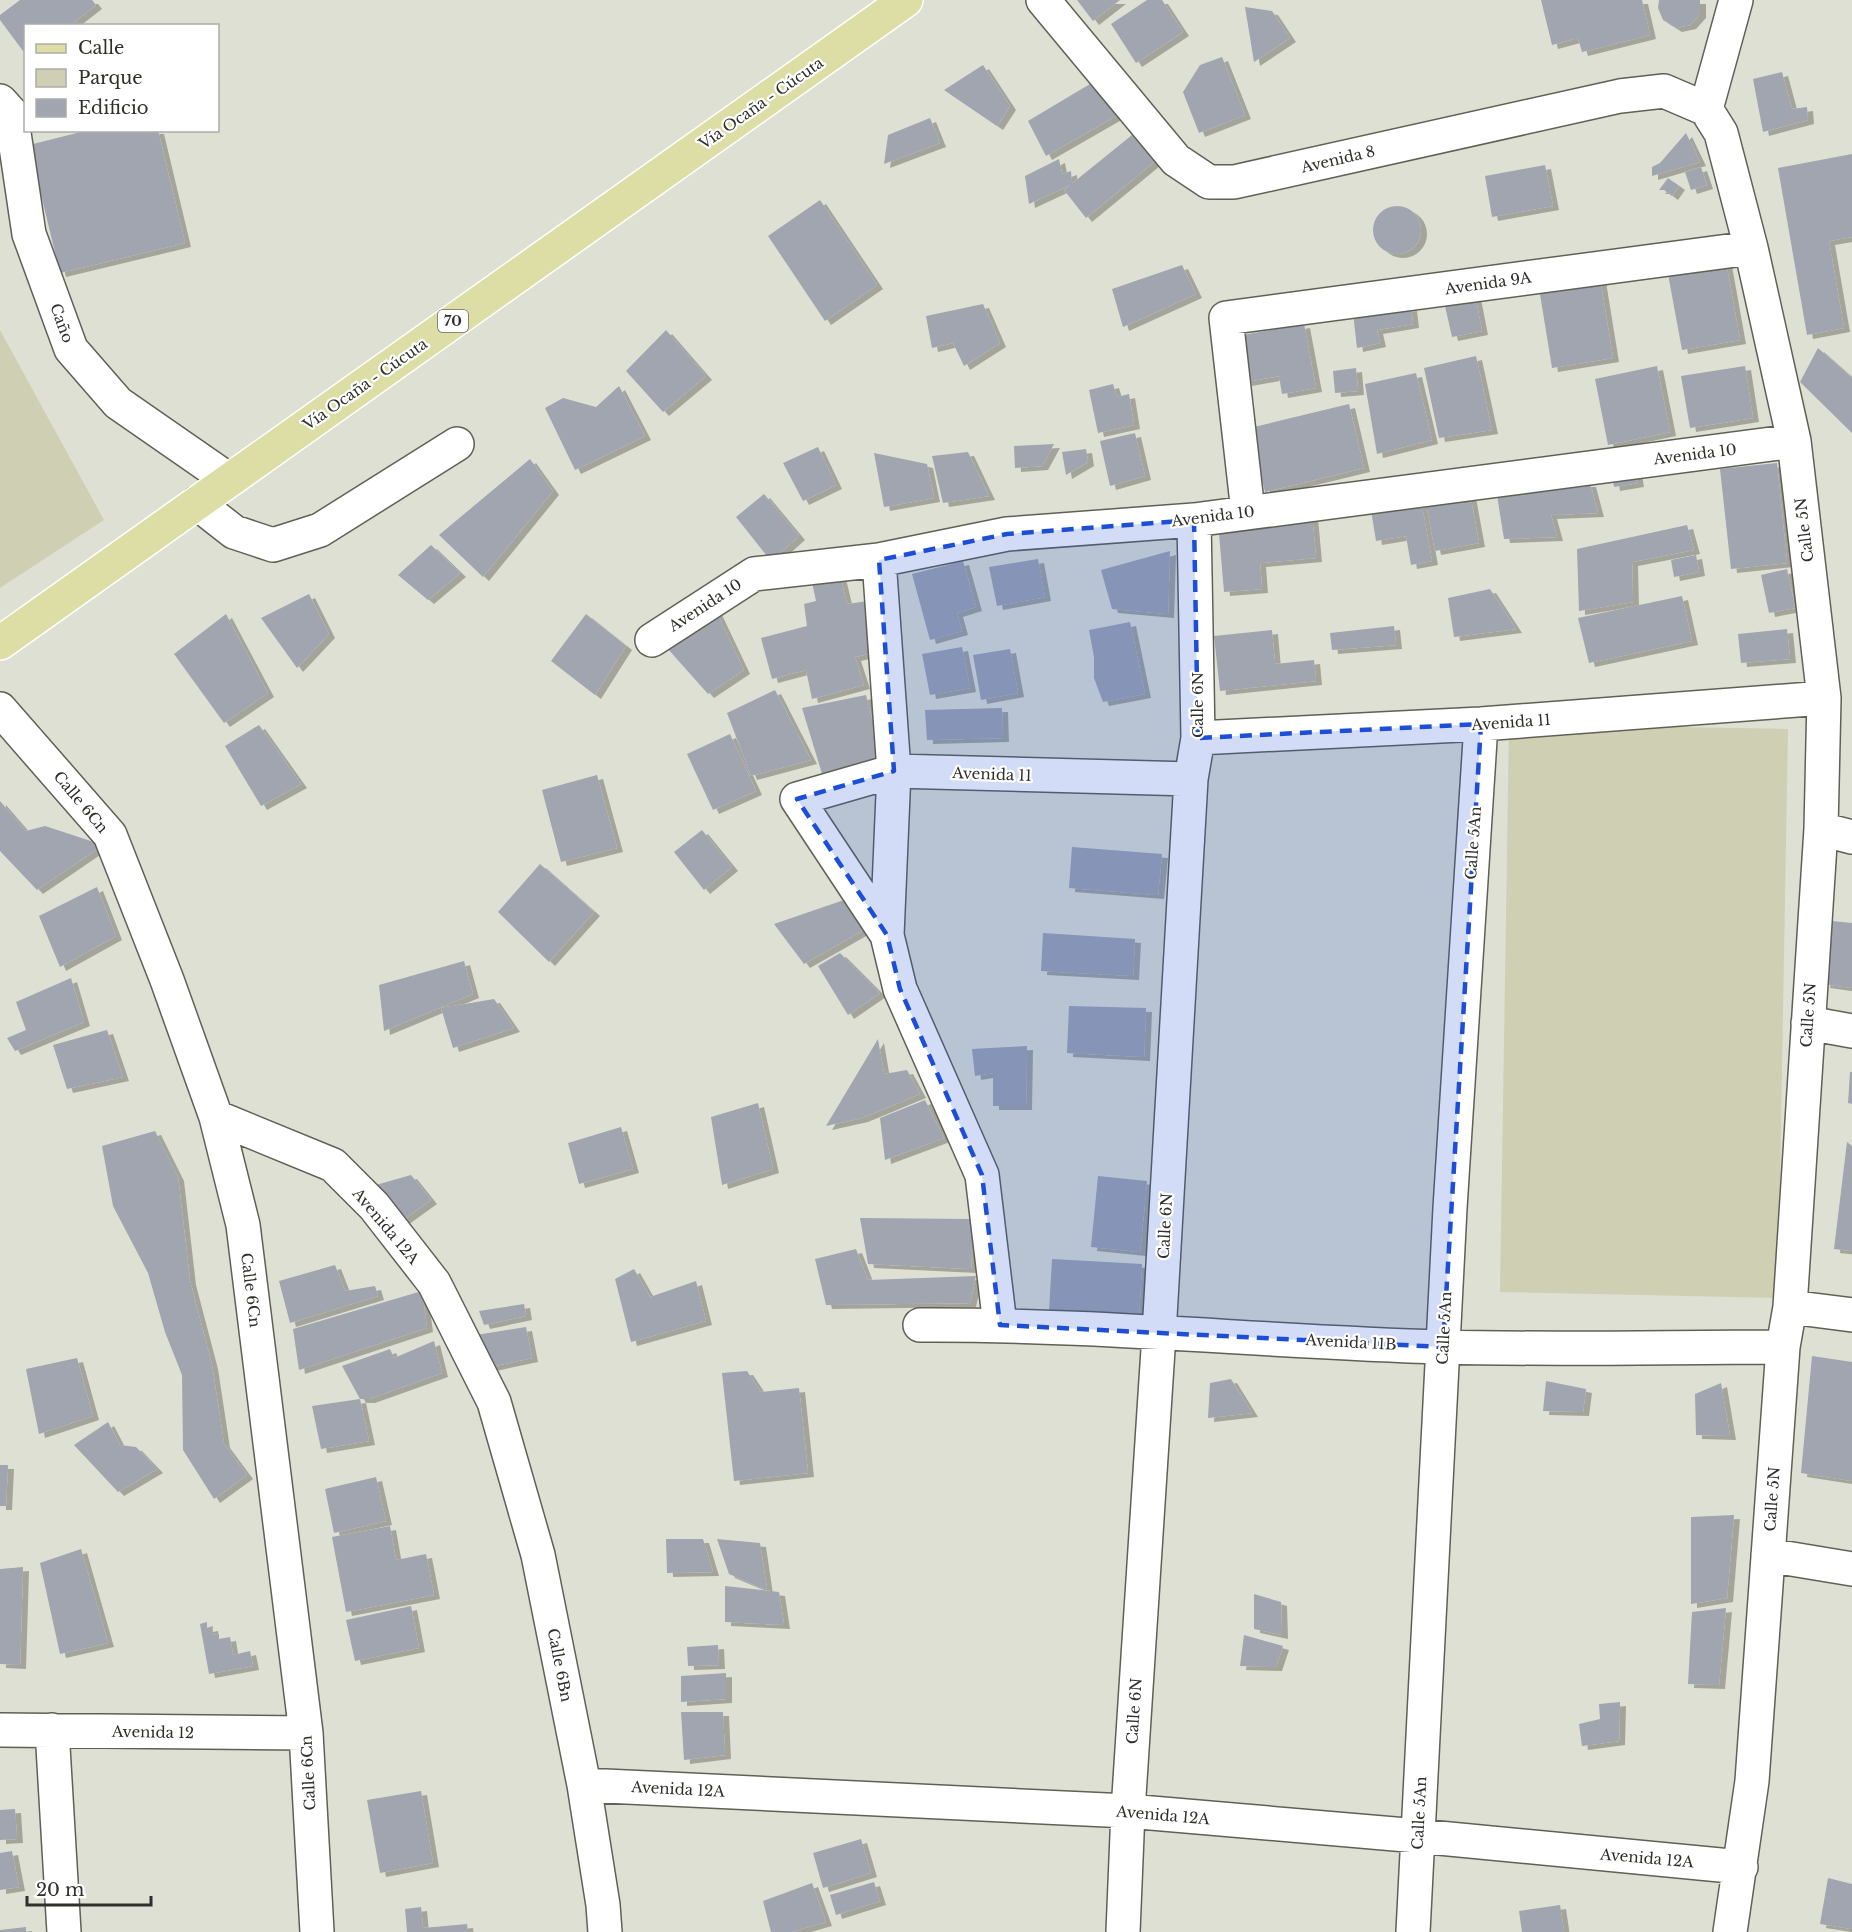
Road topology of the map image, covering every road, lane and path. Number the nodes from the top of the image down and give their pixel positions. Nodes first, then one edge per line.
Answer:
1 (906, 0) edge
2 (1043, 0) edge
3 (1736, 0) edge
4 (0, 101) edge
5 (1706, 109) junction
6 (1751, 248) junction
7 (1794, 441) junction
8 (458, 444) dead end
9 (229, 480) junction
10 (197, 503) junction
11 (1248, 512) junction
12 (1194, 520) junction
13 (879, 560) junction
14 (652, 640) dead end
15 (0, 643) edge
16 (1824, 698) junction
17 (0, 710) edge
18 (1481, 724) junction
19 (1198, 738) junction
20 (894, 771) junction
21 (1191, 779) junction
22 (1837, 833) edge
23 (887, 935) junction
24 (1808, 1023) junction
25 (1852, 1031) edge
26 (216, 1117) junction
27 (1790, 1307) junction
28 (1852, 1315) edge
29 (1000, 1324) junction
30 (920, 1325) dead end
31 (1159, 1334) junction
32 (1443, 1347) junction
33 (1783, 1347) junction
34 (494, 1402) joint
35 (1768, 1554) junction
36 (1852, 1569) edge
37 (0, 1730) edge
38 (52, 1731) junction
39 (306, 1733) junction
40 (584, 1785) junction
41 (1128, 1811) junction
42 (1418, 1836) junction
43 (1740, 1867) junction
44 (64, 1932) edge
45 (317, 1932) edge
46 (604, 1932) edge
47 (1122, 1932) edge
48 (1413, 1932) edge
49 (1730, 1932) edge

1 - 9 main road, Vía Ocaña - Cúcuta / 70
2 - 5 street, Avenida 8
3 - 5 street
4 - 9 street, Caño
5 - 6 street, Calle 5N
6 - 7 street, Calle 5N
6 - 11 street, Avenida 9A
7 - 11 street, Avenida 10
7 - 16 street, Calle 5N
8 - 10 street
9 - 10 main road, Vía Ocaña - Cúcuta / 70
10 - 15 main road, Vía Ocaña - Cúcuta / 70
11 - 12 street, Avenida 10
12 - 13 street, Avenida 10
12 - 19 street, Calle 6N
13 - 14 street, Avenida 10
13 - 20 street
16 - 18 street, Avenida 11
16 - 22 street, Calle 5N
17 - 26 street, Calle 6Cn
18 - 19 street, Avenida 11
18 - 32 street, Calle 5An
19 - 21 street, Calle 6N
20 - 21 street, Avenida 11
20 - 23 street
20 - 23 street, Avenida 11
21 - 31 street, Calle 6N
22 - 24 street, Calle 5N
23 - 29 street
24 - 25 street
24 - 27 street, Calle 5N
26 - 34 street, Avenida 12A
26 - 39 street, Calle 6Cn
27 - 28 street
27 - 33 street, Calle 5N
29 - 30 street, Avenida 11B
29 - 31 street, Avenida 11B
31 - 32 street, Avenida 11B
31 - 41 street, Calle 6N
32 - 33 street, Avenida 11B
32 - 42 street, Calle 5An
33 - 35 street, Calle 5N
34 - 40 street, Calle 6Bn
35 - 36 street
35 - 43 street, Calle 5N
37 - 38 street, Avenida 12
38 - 39 street, Avenida 12
38 - 44 street
39 - 45 street, Calle 6Cn
40 - 41 street, Avenida 12A
40 - 46 street, Calle 6Bn
41 - 42 street, Avenida 12A
41 - 47 street, Calle 6N
42 - 43 street, Avenida 12A
42 - 48 street, Calle 5An
43 - 49 street, Calle 5N

